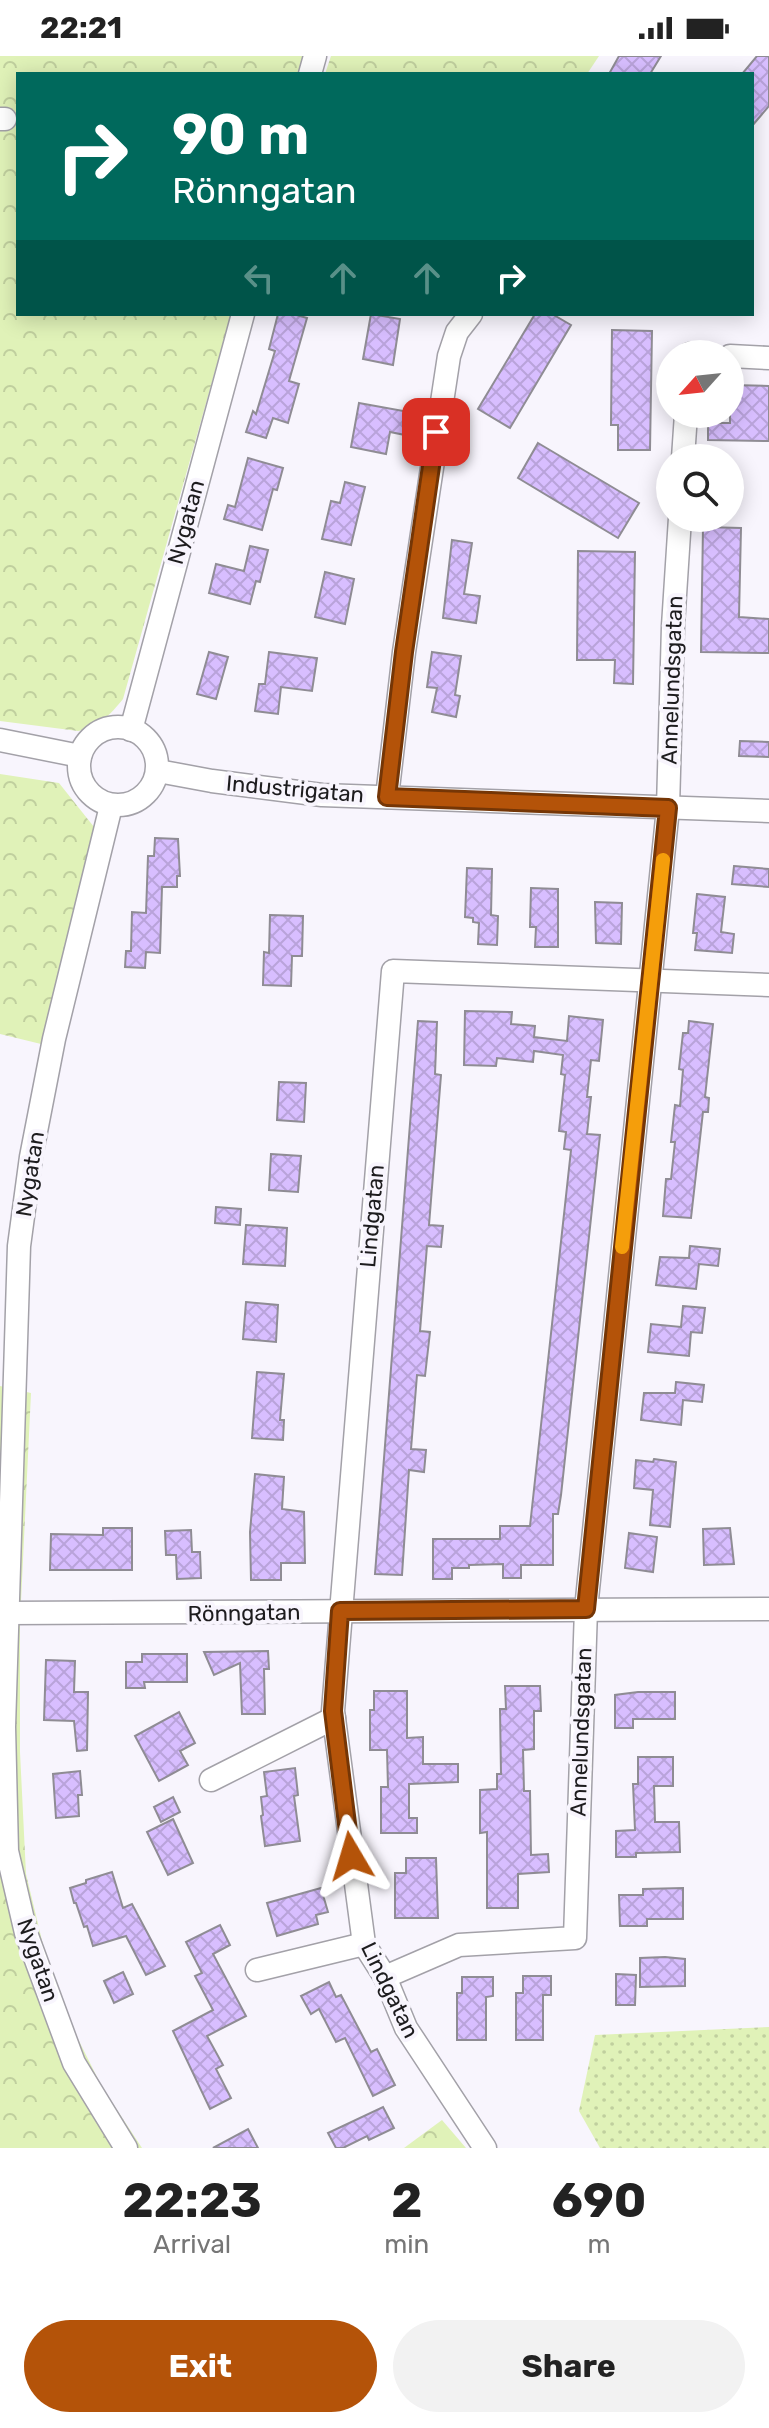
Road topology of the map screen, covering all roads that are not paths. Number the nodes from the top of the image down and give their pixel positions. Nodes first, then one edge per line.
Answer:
1 (242, 316) edge
2 (469, 316) edge
3 (744, 357) edge
4 (769, 358) edge
5 (679, 532) edge
6 (131, 730) junction
7 (0, 740) edge
8 (80, 756) junction
9 (158, 771) junction
10 (387, 797) junction
11 (111, 806) junction
12 (668, 808) junction
13 (769, 811) edge
14 (652, 979) junction
15 (769, 985) edge
16 (586, 1609) junction
17 (769, 1609) edge
18 (340, 1611) junction
19 (7, 1613) junction
20 (334, 1718) junction
21 (211, 1780) dead end
22 (364, 1944) junction
23 (257, 1970) dead end
24 (385, 1977) junction
25 (126, 2148) edge
26 (485, 2148) edge

1 - 6 street, Nygatan
2 - 10 street
3 - 4 street
5 - 12 street, Annelundsgatan
6 - 8 street
6 - 9 street
7 - 8 street
8 - 11 street
9 - 10 street, Industrigatan
9 - 11 street
10 - 12 street, Industrigatan
11 - 19 street, Nygatan
12 - 13 street, Industrigatan
12 - 14 street, Annelundsgatan
14 - 15 street
14 - 16 street, Annelundsgatan
14 - 18 street, Lindgatan
16 - 17 street, Rönngatan
16 - 18 street, Rönngatan
16 - 24 street, Annelundsgatan
18 - 19 street, Rönngatan
18 - 20 street, Lindgatan
19 - 25 street, Nygatan
20 - 21 street
20 - 22 street, Lindgatan
22 - 23 street
22 - 24 street, Lindgatan
24 - 26 street, Lindgatan

